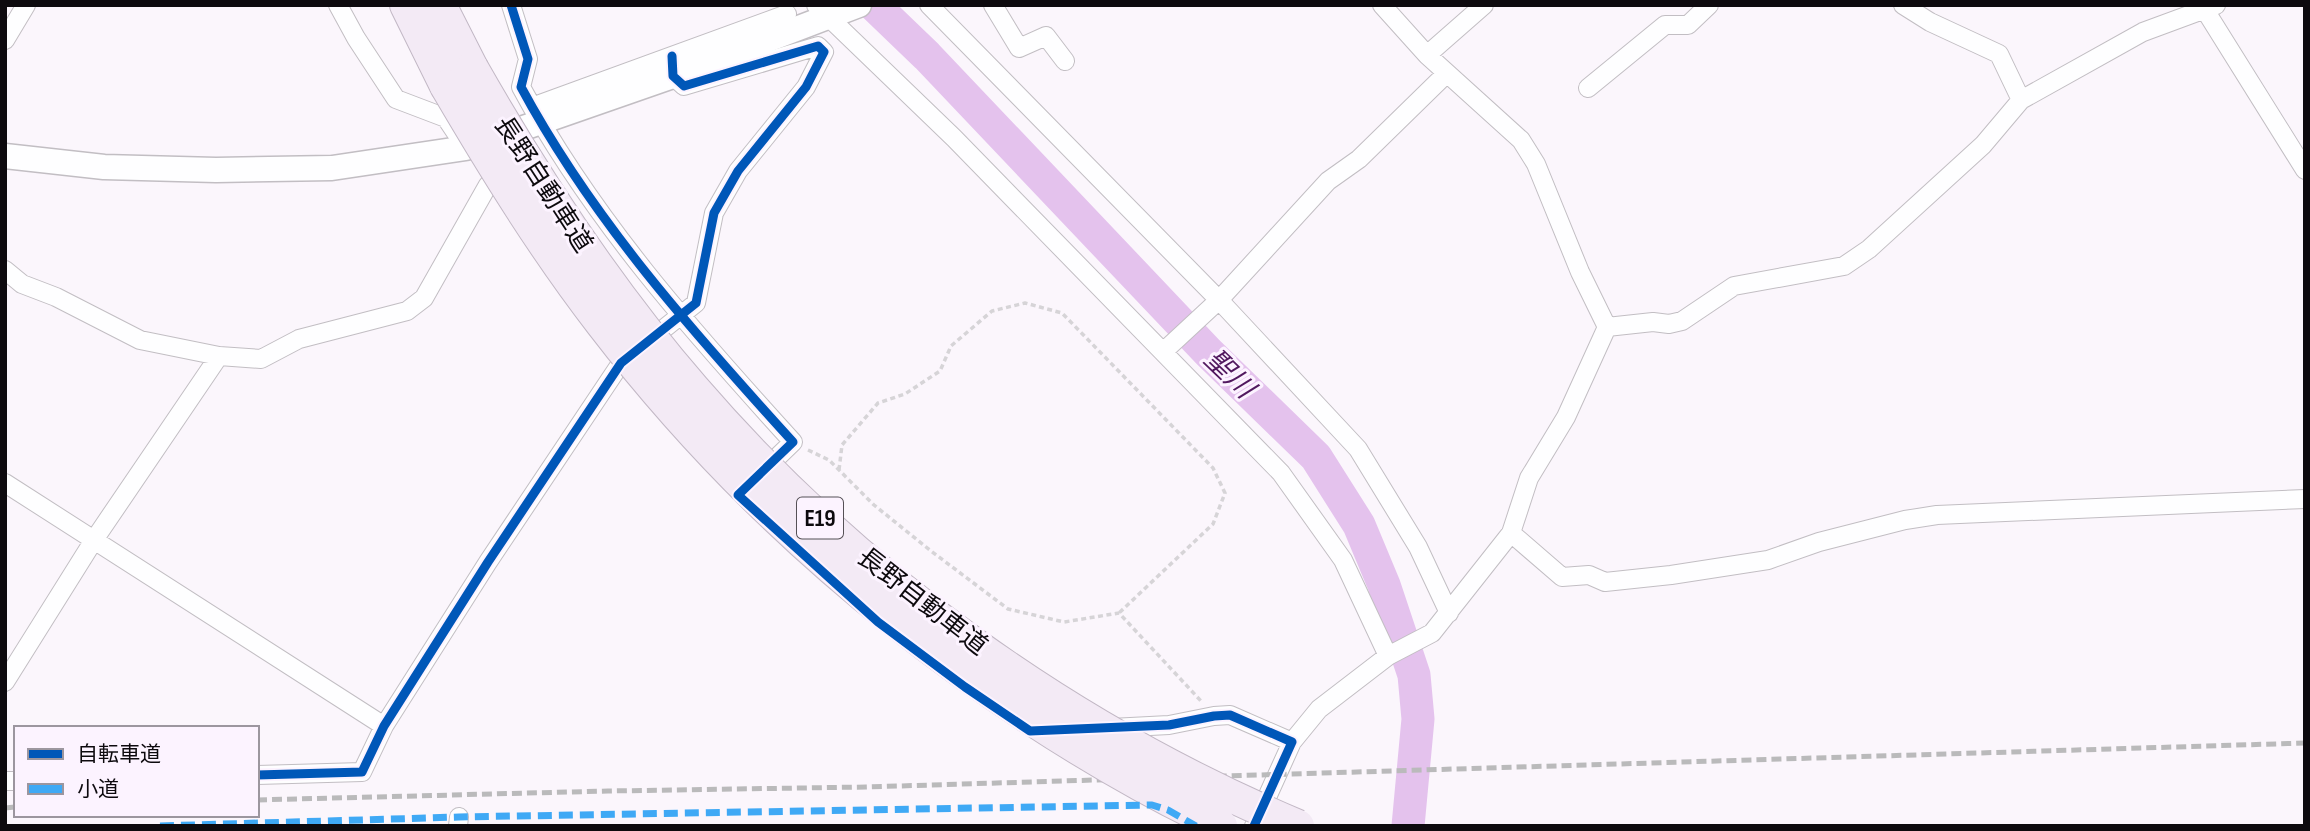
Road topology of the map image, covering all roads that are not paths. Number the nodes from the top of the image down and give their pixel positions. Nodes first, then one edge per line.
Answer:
1 (26, 5) edge
2 (338, 5) edge
3 (406, 5) edge
4 (440, 5) edge
5 (511, 5) edge
6 (859, 5) edge
7 (929, 5) edge
8 (993, 5) edge
9 (1382, 5) edge
10 (1484, 5) edge
11 (1709, 5) edge
12 (1903, 5) edge
13 (2210, 8) edge
14 (826, 12) edge
15 (787, 14) dead end
16 (5, 40) edge
17 (1427, 55) junction
18 (1065, 61) dead end
19 (673, 66) junction
20 (1447, 74) junction
21 (1588, 88) dead end
22 (2021, 100) junction
23 (536, 115) junction
24 (466, 148) junction
25 (5, 156) edge
26 (2305, 170) edge
27 (488, 185) junction
28 (5, 270) edge
29 (1219, 300) junction
30 (681, 317) junction
31 (1607, 327) junction
32 (1164, 351) junction
33 (219, 356) junction
34 (621, 363) junction
35 (5, 483) edge
36 (738, 495) junction
37 (2305, 499) edge
38 (1511, 533) junction
39 (94, 540) junction
40 (1449, 613) junction
41 (1388, 656) junction
42 (5, 682) edge
43 (384, 726) junction
44 (1292, 742) junction
45 (259, 775) edge
46 (1221, 826) edge
47 (1254, 826) edge
48 (1298, 826) edge

1 - 16 street
2 - 24 street
3 - 46 highway, 長野自動車道 / E19, bridge
4 - 48 highway, 長野自動車道 / E19, bridge
5 - 23 street
6 - 14 street
7 - 29 street
8 - 18 street
9 - 17 street
10 - 17 street
11 - 21 street
12 - 22 street
13 - 22 street
13 - 26 street
14 - 19 street
14 - 32 street
15 - 19 street
17 - 20 street
19 - 23 street
19 - 30 street
20 - 29 street
20 - 31 street
22 - 31 street
23 - 24 street
23 - 30 street
24 - 25 street
24 - 27 street
27 - 33 street
27 - 34 street
28 - 33 street
29 - 32 street
29 - 40 street
30 - 34 street
30 - 36 street
31 - 38 street
32 - 41 street
33 - 39 street
34 - 36 street
34 - 43 street
35 - 39 street
36 - 44 street
37 - 38 street
38 - 40 street
39 - 42 street
39 - 43 street
40 - 41 street
41 - 44 street
43 - 45 street
44 - 47 street

